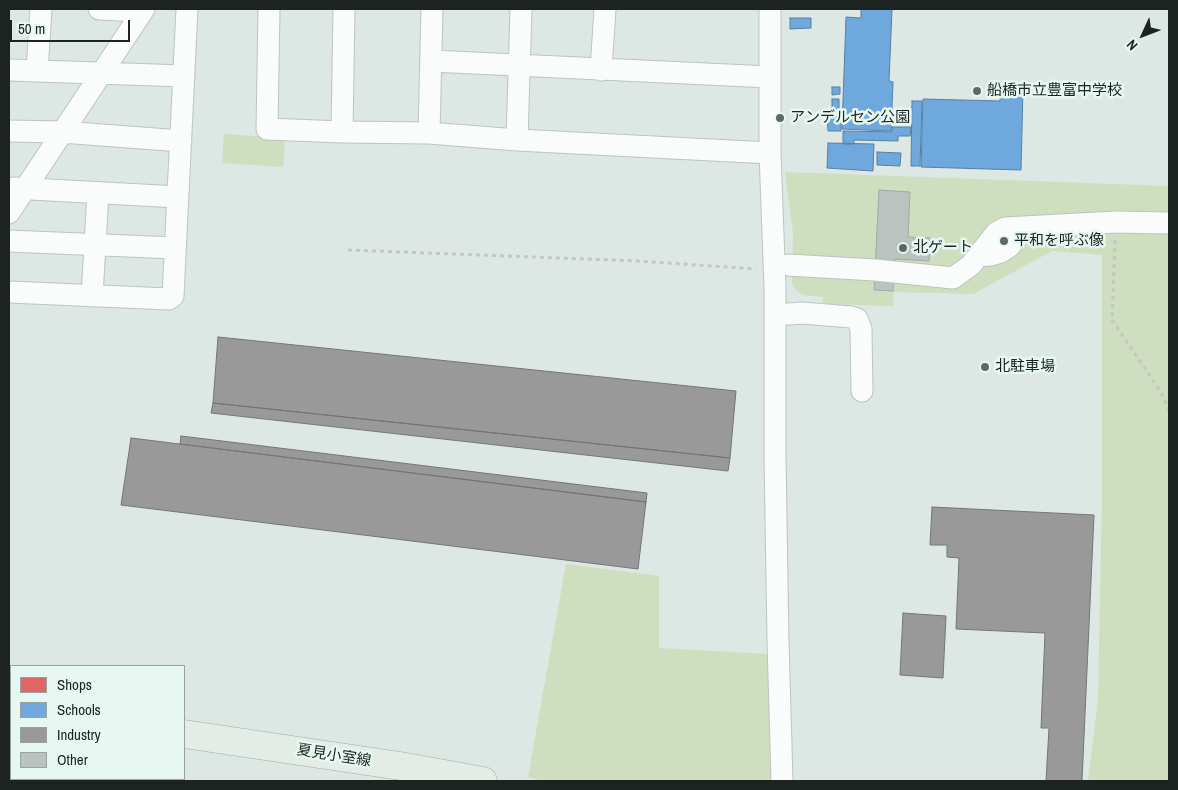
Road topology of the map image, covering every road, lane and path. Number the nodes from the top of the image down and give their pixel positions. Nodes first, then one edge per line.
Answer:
1 (41, 9) edge
2 (99, 9) edge
3 (187, 9) edge
4 (269, 9) edge
5 (344, 9) edge
6 (432, 9) edge
7 (521, 9) edge
8 (605, 9) edge
9 (770, 9) edge
10 (143, 10) edge
11 (431, 61) junction
12 (519, 66) junction
13 (9, 70) edge
14 (601, 70) junction
15 (37, 71) junction
16 (100, 74) junction
17 (184, 76) junction
18 (770, 77) junction
19 (9, 131) edge
20 (62, 132) junction
21 (342, 132) junction
22 (429, 133) junction
23 (517, 140) junction
24 (181, 141) junction
25 (770, 153) junction
26 (17, 188) edge
27 (98, 193) junction
28 (178, 197) junction
29 (9, 213) edge
30 (1116, 222) junction
31 (1169, 223) edge
32 (9, 241) edge
33 (95, 244) junction
34 (175, 248) junction
35 (348, 250) dead end
36 (781, 268) junction
37 (9, 292) edge
38 (92, 296) junction
39 (775, 315) junction
40 (862, 391) dead end
41 (1169, 410) edge
42 (185, 734) edge
43 (483, 781) edge
44 (782, 781) edge

1 - 15 street
2 - 10 street
3 - 17 street
4 - 21 street
5 - 21 street
6 - 11 street
7 - 12 street
8 - 14 street
9 - 18 street
10 - 16 street
11 - 12 street
11 - 22 street
12 - 14 street
12 - 23 street
13 - 15 street
14 - 18 street
15 - 16 street
16 - 17 street
16 - 20 street
17 - 24 street
18 - 25 street
19 - 20 street
20 - 24 street
20 - 26 street
21 - 22 street
22 - 23 street
23 - 25 street
24 - 28 street
25 - 36 street
26 - 27 street
26 - 29 street
27 - 28 street
27 - 33 street
28 - 34 street
30 - 31 street
30 - 36 street
30 - 41 path
32 - 33 street
33 - 34 street
33 - 38 street
34 - 38 street
35 - 36 path
36 - 39 street
37 - 38 street
39 - 40 street
39 - 44 street
42 - 43 main road, 夏見小室線

